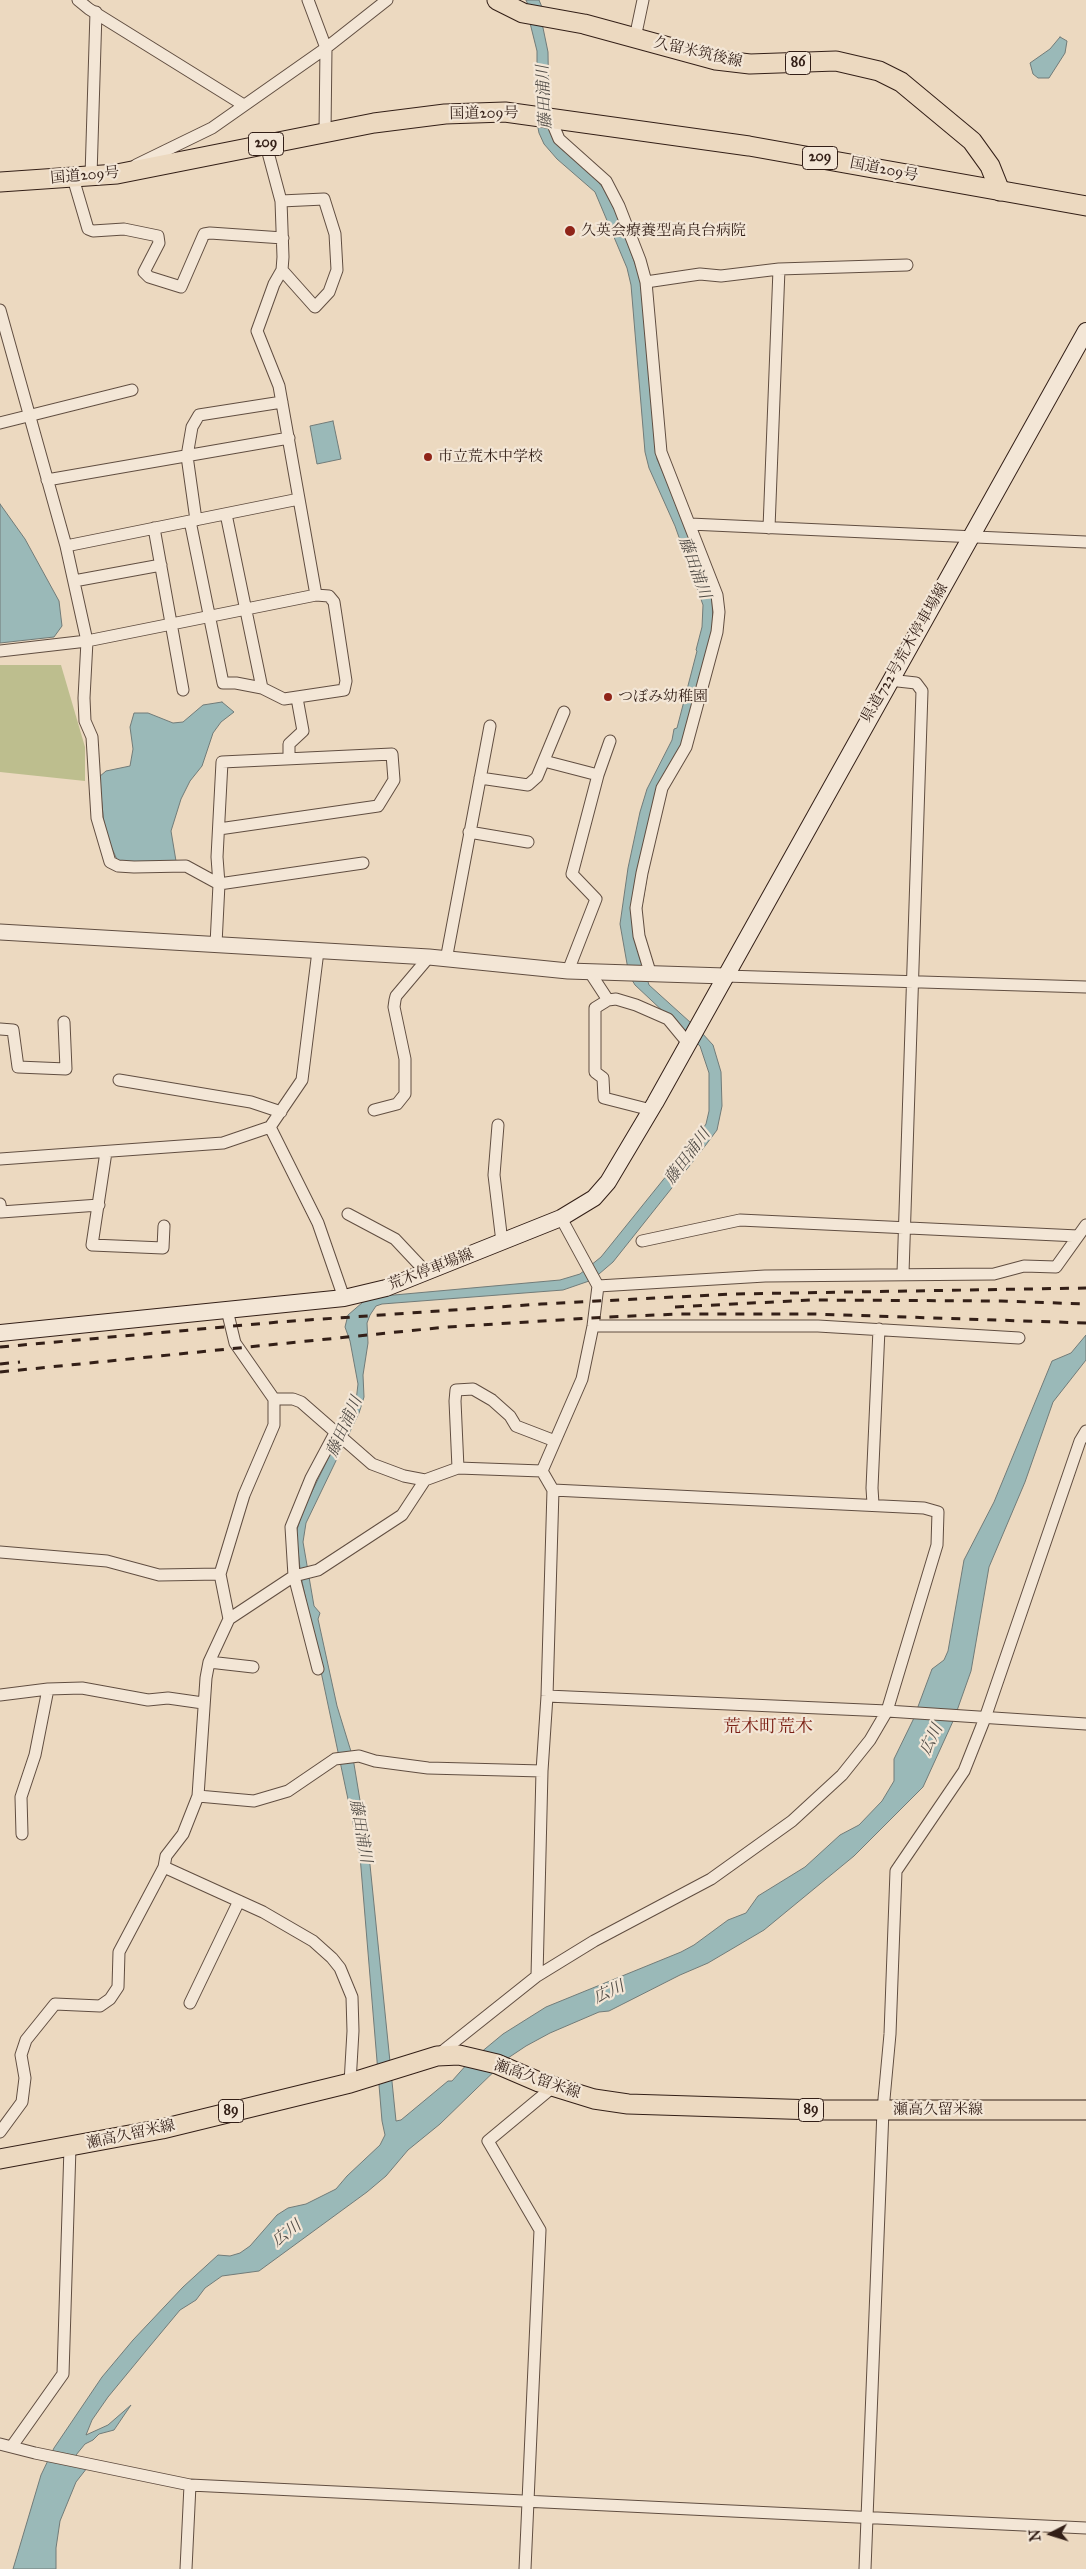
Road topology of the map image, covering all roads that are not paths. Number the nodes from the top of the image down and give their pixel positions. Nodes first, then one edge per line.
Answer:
1 (78, 0) edge
2 (308, 0) edge
3 (387, 0) edge
4 (498, 0) edge
5 (643, 0) edge
6 (96, 12) junction
7 (635, 38) junction
8 (326, 48) junction
9 (242, 104) junction
10 (554, 117) junction
11 (324, 132) junction
12 (266, 145) junction
13 (117, 174) junction
14 (82, 177) junction
15 (0, 182) edge
16 (1000, 191) junction
17 (281, 201) junction
18 (1086, 206) edge
19 (283, 238) junction
20 (907, 265) dead end
21 (779, 269) junction
22 (282, 270) junction
23 (646, 282) junction
24 (0, 310) edge
25 (1086, 331) edge
26 (132, 390) dead end
27 (282, 402) junction
28 (30, 416) junction
29 (0, 423) edge
30 (289, 438) junction
31 (187, 456) junction
32 (47, 480) junction
33 (300, 499) junction
34 (226, 514) junction
35 (193, 520) junction
36 (690, 524) junction
37 (154, 528) junction
38 (769, 528) junction
39 (972, 537) junction
40 (1086, 542) edge
41 (66, 546) junction
42 (161, 565) junction
43 (74, 581) junction
44 (316, 595) junction
45 (246, 610) junction
46 (210, 617) junction
47 (172, 624) junction
48 (87, 641) junction
49 (0, 651) edge
50 (890, 680) junction
51 (262, 688) junction
52 (183, 690) dead end
53 (297, 698) junction
54 (564, 712) dead end
55 (490, 726) dead end
56 (610, 741) dead end
57 (289, 759) junction
58 (544, 761) junction
59 (598, 775) junction
60 (480, 778) junction
61 (219, 829) junction
62 (469, 832) junction
63 (528, 842) dead end
64 (363, 863) dead end
65 (219, 884) junction
66 (0, 932) edge
67 (216, 944) junction
68 (318, 951) junction
69 (429, 957) junction
70 (446, 960) junction
71 (568, 971) junction
72 (589, 971) junction
73 (650, 972) junction
74 (726, 976) junction
75 (914, 983) junction
76 (1086, 988) edge
77 (608, 1000) junction
78 (64, 1022) dead end
79 (0, 1029) edge
80 (687, 1042) junction
81 (119, 1080) dead end
82 (374, 1110) dead end
83 (651, 1110) junction
84 (281, 1112) junction
85 (498, 1125) dead end
86 (270, 1127) junction
87 (106, 1152) junction
88 (0, 1160) edge
89 (0, 1204) edge
90 (99, 1205) junction
91 (348, 1214) dead end
92 (561, 1218) junction
93 (1086, 1225) edge
94 (164, 1226) dead end
95 (904, 1227) junction
96 (1078, 1236) junction
97 (642, 1241) dead end
98 (502, 1242) junction
99 (426, 1272) junction
100 (903, 1273) junction
101 (598, 1286) junction
102 (344, 1298) junction
103 (227, 1310) junction
104 (593, 1326) junction
105 (879, 1329) junction
106 (0, 1333) edge
107 (1019, 1338) dead end
108 (274, 1399) junction
109 (1086, 1431) edge
110 (335, 1433) junction
111 (555, 1441) junction
112 (458, 1468) junction
113 (542, 1470) junction
114 (425, 1480) junction
115 (553, 1490) junction
116 (873, 1504) junction
117 (0, 1552) edge
118 (220, 1574) junction
119 (294, 1576) junction
120 (230, 1619) junction
121 (209, 1662) junction
122 (253, 1667) dead end
123 (318, 1669) dead end
124 (48, 1689) junction
125 (0, 1695) edge
126 (547, 1696) junction
127 (203, 1703) junction
128 (892, 1711) junction
129 (985, 1718) junction
130 (1086, 1724) edge
131 (542, 1770) junction
132 (198, 1796) junction
133 (22, 1834) dead end
134 (164, 1867) junction
135 (239, 1900) junction
136 (537, 1976) junction
137 (190, 2003) dead end
138 (437, 2056) junction
139 (350, 2082) junction
140 (546, 2085) junction
141 (883, 2110) junction
142 (1086, 2110) edge
143 (0, 2132) edge
144 (70, 2147) junction
145 (0, 2159) edge
146 (0, 2444) edge
147 (12, 2446) junction
148 (190, 2485) junction
149 (529, 2501) junction
150 (867, 2518) junction
151 (1086, 2528) edge
152 (186, 2569) edge
153 (525, 2569) edge
154 (865, 2569) edge

1 - 6 street
2 - 8 street
3 - 8 street
4 - 7 main road, 久留米筑後線 / 86
5 - 7 street
6 - 9 street
6 - 14 street
7 - 16 main road, 久留米筑後線 / 86
8 - 9 street
8 - 11 street
9 - 13 street
10 - 11 main road, 国道209号 / 209
10 - 16 main road, 国道209号 / 209
10 - 23 street
11 - 12 main road, 国道209号 / 209
12 - 13 main road, 国道209号 / 209
12 - 17 street
13 - 14 main road, 国道209号 / 209
14 - 15 main road, 国道209号 / 209
14 - 19 street
16 - 18 main road, 国道209号 / 209
17 - 19 street
17 - 22 street
19 - 22 street
20 - 21 street
21 - 23 street
21 - 38 street
22 - 27 street
23 - 36 street
24 - 28 street
25 - 39 main road, 県道722号荒木停車場線
26 - 28 street
27 - 30 street
27 - 31 street
28 - 29 street
28 - 32 street
30 - 31 street
30 - 33 street
31 - 32 street
31 - 35 street
32 - 41 street
33 - 34 street
33 - 44 street
34 - 35 street
34 - 45 street
35 - 37 street
35 - 46 street
36 - 38 street
36 - 73 street
37 - 41 street
37 - 42 street
38 - 39 street
39 - 40 street
39 - 50 main road, 県道722号荒木停車場線
41 - 43 street
42 - 43 street
42 - 47 street
43 - 48 street
44 - 45 street
44 - 53 street
45 - 46 street
45 - 51 street
46 - 47 street
46 - 51 street
47 - 48 street
47 - 52 street
48 - 49 street
48 - 65 street
50 - 74 main road, 県道722号荒木停車場線
50 - 75 street
51 - 53 street
53 - 57 street
54 - 58 street
55 - 60 street
56 - 59 street
57 - 61 street
57 - 61 street
58 - 59 street
58 - 60 street
59 - 71 street
60 - 62 street
61 - 65 street
62 - 63 street
62 - 70 street
64 - 65 street
65 - 67 street
66 - 67 street
67 - 68 street
68 - 69 street
68 - 84 street
69 - 70 street
69 - 82 street
70 - 71 street
71 - 72 street
72 - 73 street
72 - 77 street
73 - 74 street
74 - 75 street
74 - 80 main road, 荒木停車場線
75 - 76 street
75 - 95 street
77 - 80 street
77 - 83 street
78 - 79 street
80 - 83 main road, 荒木停車場線
81 - 84 street
83 - 92 main road, 荒木停車場線
84 - 86 street
85 - 98 street
86 - 87 street
86 - 102 street
87 - 88 street
87 - 90 street
89 - 90 street
90 - 94 street
91 - 99 street
92 - 98 main road, 荒木停車場線
92 - 101 street
93 - 96 street
95 - 96 street
95 - 97 street
95 - 100 street
96 - 100 street
98 - 99 main road, 荒木停車場線
99 - 102 main road, 荒木停車場線
100 - 101 street
101 - 104 street
102 - 103 main road, 荒木停車場線
103 - 106 main road, 荒木停車場線
103 - 108 street
104 - 105 street
104 - 111 street
105 - 107 street
105 - 116 street
108 - 110 street
108 - 118 street
109 - 129 street
110 - 114 street
110 - 119 street
111 - 112 street
111 - 113 street
112 - 113 street
112 - 114 street
113 - 115 street
114 - 119 street
115 - 116 street
115 - 126 street
116 - 128 street
117 - 118 street
118 - 120 street
119 - 120 street
119 - 123 street
120 - 121 street
121 - 122 street
121 - 127 street
124 - 125 street
124 - 127 street
124 - 133 street
126 - 128 street
126 - 131 street
127 - 132 street
128 - 129 street
128 - 136 street
129 - 130 street
129 - 141 street
131 - 132 street
131 - 136 street
132 - 134 street
134 - 135 street
134 - 143 street
135 - 137 street
135 - 139 street
136 - 138 street
138 - 139 main road, 瀬高久留米線 / 89
138 - 140 main road, 瀬高久留米線 / 89
139 - 144 main road, 瀬高久留米線 / 89
140 - 141 main road, 瀬高久留米線 / 89
140 - 149 street
141 - 142 main road, 瀬高久留米線 / 89
141 - 150 street
144 - 145 main road, 瀬高久留米線 / 89
144 - 147 street
146 - 147 street
147 - 148 street
148 - 149 street
148 - 152 street
149 - 150 street
149 - 153 street
150 - 151 street
150 - 154 street

